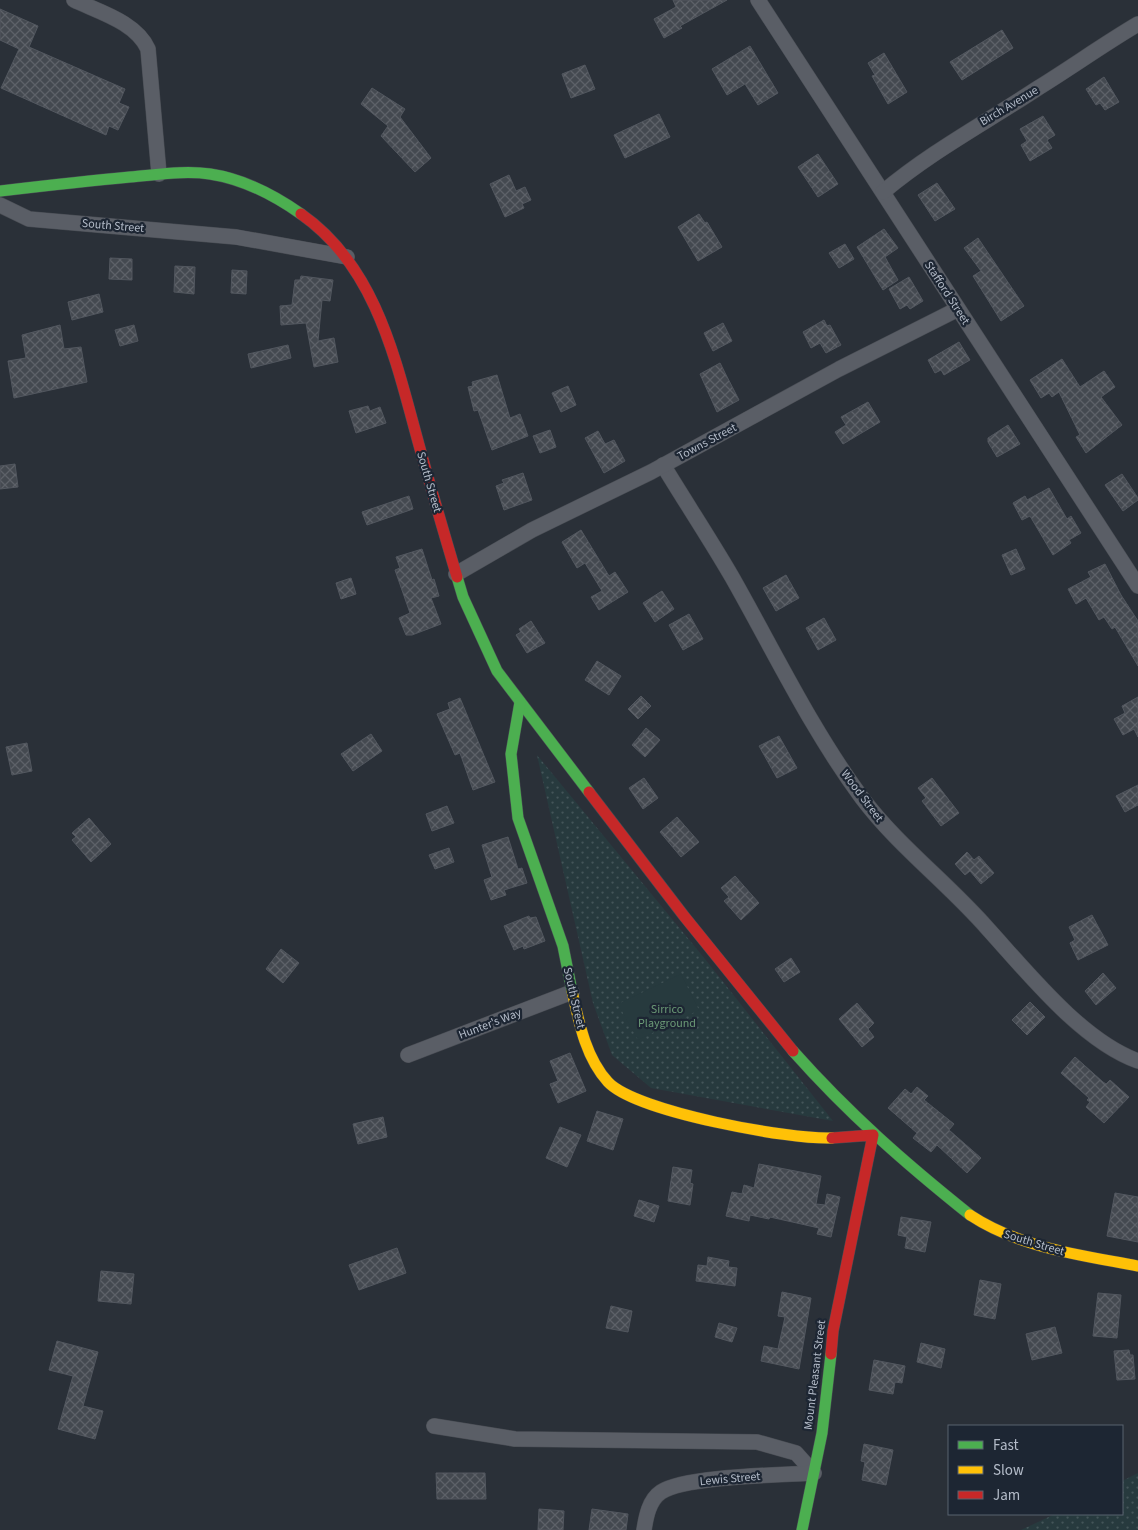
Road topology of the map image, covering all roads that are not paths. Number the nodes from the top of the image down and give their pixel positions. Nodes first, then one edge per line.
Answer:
1 (74, 0) edge
2 (758, 0) edge
3 (1138, 24) edge
4 (159, 174) junction
5 (0, 191) edge
6 (883, 192) junction
7 (0, 205) edge
8 (347, 257) junction
9 (958, 309) junction
10 (662, 465) junction
11 (456, 574) junction
12 (1138, 586) edge
13 (520, 702) junction
14 (572, 992) junction
15 (408, 1055) dead end
16 (1138, 1061) edge
17 (873, 1135) junction
18 (1138, 1266) edge
19 (434, 1426) dead end
20 (814, 1473) junction
21 (644, 1530) edge
22 (802, 1530) edge

1 - 4 street
2 - 6 street, Stafford Street
3 - 6 street, Birch Avenue
4 - 5 street, South Street
4 - 8 street, South Street
6 - 9 street, Stafford Street
7 - 8 street, South Street
8 - 11 street, South Street
9 - 10 street, Towns Street
9 - 12 street, Stafford Street
10 - 11 street, Towns Street
10 - 16 street, Wood Street
11 - 13 street, South Street
13 - 14 street, South Street
13 - 17 street, South Street
14 - 15 street, Hunter's Way
14 - 17 street, South Street
17 - 18 street, South Street
17 - 20 street, Mount Pleasant Street
19 - 20 street
20 - 21 street, Lewis Street
20 - 22 street, Mount Pleasant Street

